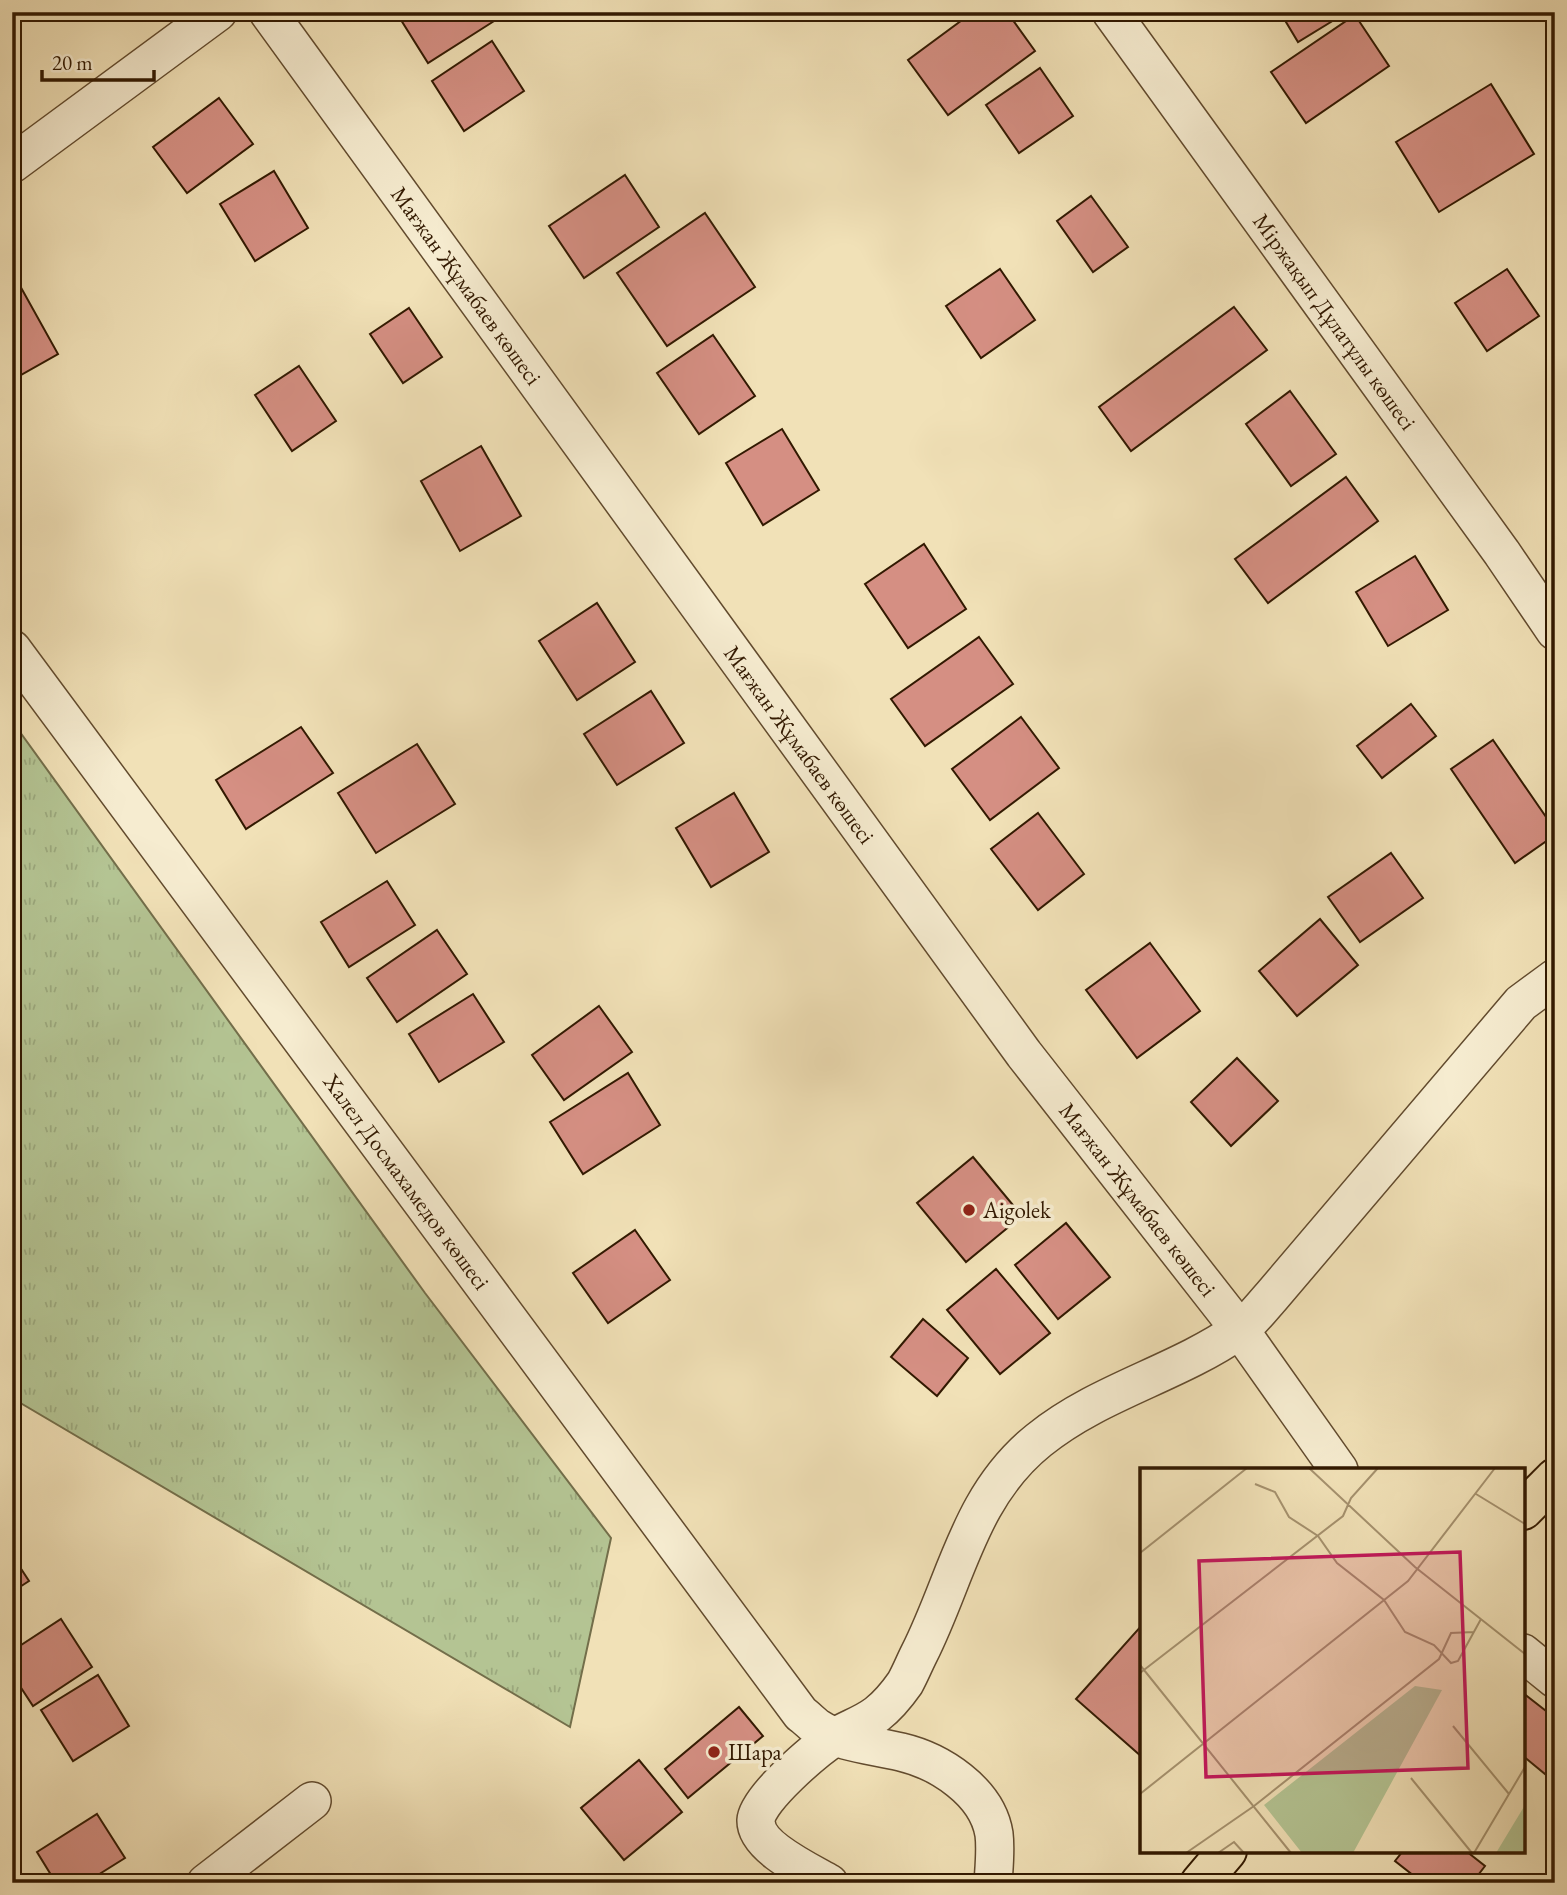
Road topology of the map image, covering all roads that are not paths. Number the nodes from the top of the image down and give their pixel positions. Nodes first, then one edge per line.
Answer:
1 (218, 12) edge
2 (268, 12) edge
3 (1111, 12) edge
4 (12, 164) edge
5 (1555, 631) edge
6 (12, 649) edge
7 (1555, 978) edge
8 (1240, 1330) junction
9 (1338, 1468) edge
10 (1555, 1478) edge
11 (1525, 1508) edge
12 (1525, 1655) edge
13 (1555, 1679) edge
14 (835, 1737) junction
15 (312, 1801) dead end
16 (1225, 1853) edge
17 (206, 1883) edge
18 (829, 1883) edge
19 (993, 1883) edge
20 (1200, 1883) edge

1 - 4 street
2 - 8 street, Мағжан Жұмабаев көшесі
3 - 5 street, Міржақып Дұлатұлы көшесі
6 - 14 street, Халел Досмахамедов көшесі
7 - 8 street
8 - 9 street, Мағжан Жұмабаев көшесі
8 - 14 street
10 - 11 main road
12 - 13 street
14 - 18 street
14 - 19 street, Халел Досмахамедов көшесі
15 - 17 street
16 - 20 main road

